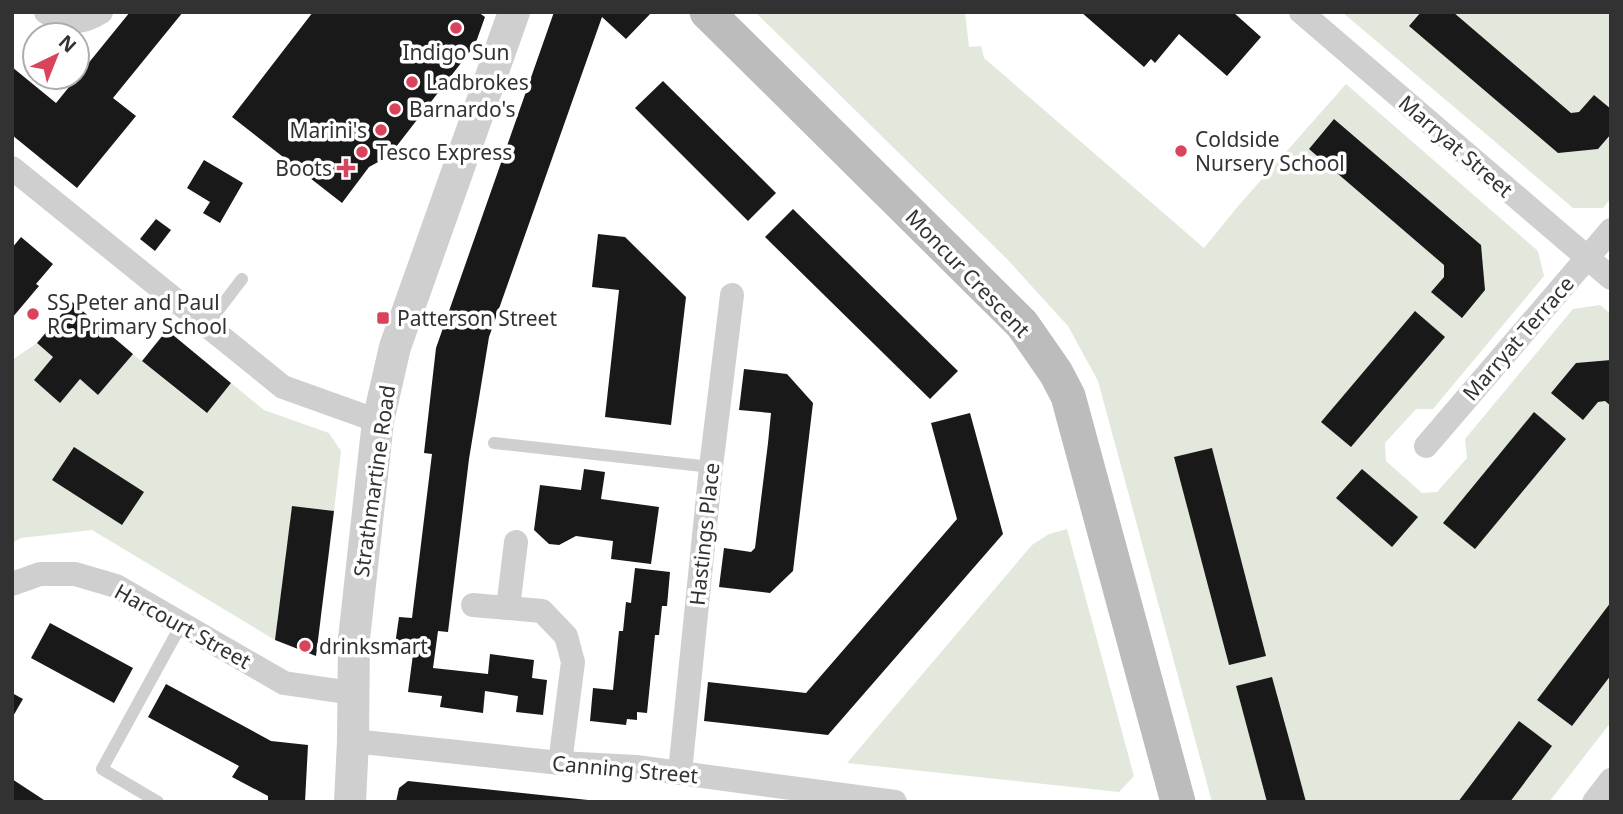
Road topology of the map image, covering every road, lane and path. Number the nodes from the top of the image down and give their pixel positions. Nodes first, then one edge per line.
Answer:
1 (47, 12) edge
2 (514, 12) edge
3 (707, 12) edge
4 (1301, 12) edge
5 (78, 21) edge
6 (12, 168) edge
7 (1611, 230) edge
8 (1587, 258) junction
9 (1611, 278) edge
10 (242, 279) dead end
11 (732, 295) dead end
12 (206, 326) junction
13 (378, 421) junction
14 (494, 443) dead end
15 (1426, 446) dead end
16 (711, 467) junction
17 (516, 542) dead end
18 (12, 583) edge
19 (473, 605) dead end
20 (508, 608) junction
21 (181, 625) junction
22 (352, 693) junction
23 (353, 741) junction
24 (560, 763) junction
25 (680, 772) junction
26 (1611, 780) edge
27 (150, 800) edge
28 (350, 802) edge
29 (895, 802) edge
30 (1178, 802) edge
31 (1594, 802) edge

1 - 5 street
2 - 13 street, Strathmartine Road
3 - 30 main road, Moncur Crescent
4 - 8 street, Marryat Street
6 - 12 street
7 - 8 street, Marryat Terrace
8 - 9 street, Marryat Street
8 - 15 street, Marryat Terrace
10 - 12 lane
11 - 16 street, Hastings Place
12 - 13 street
13 - 22 street, Strathmartine Road
14 - 16 lane
16 - 25 street, Hastings Place
17 - 20 street
18 - 21 street, Harcourt Street
19 - 20 street
20 - 24 street
21 - 22 street, Harcourt Street
21 - 27 lane
22 - 23 street, Strathmartine Road
23 - 24 street, Canning Street
23 - 28 street, Strathmartine Road
24 - 25 street, Canning Street
25 - 29 street, Canning Street
26 - 31 street

